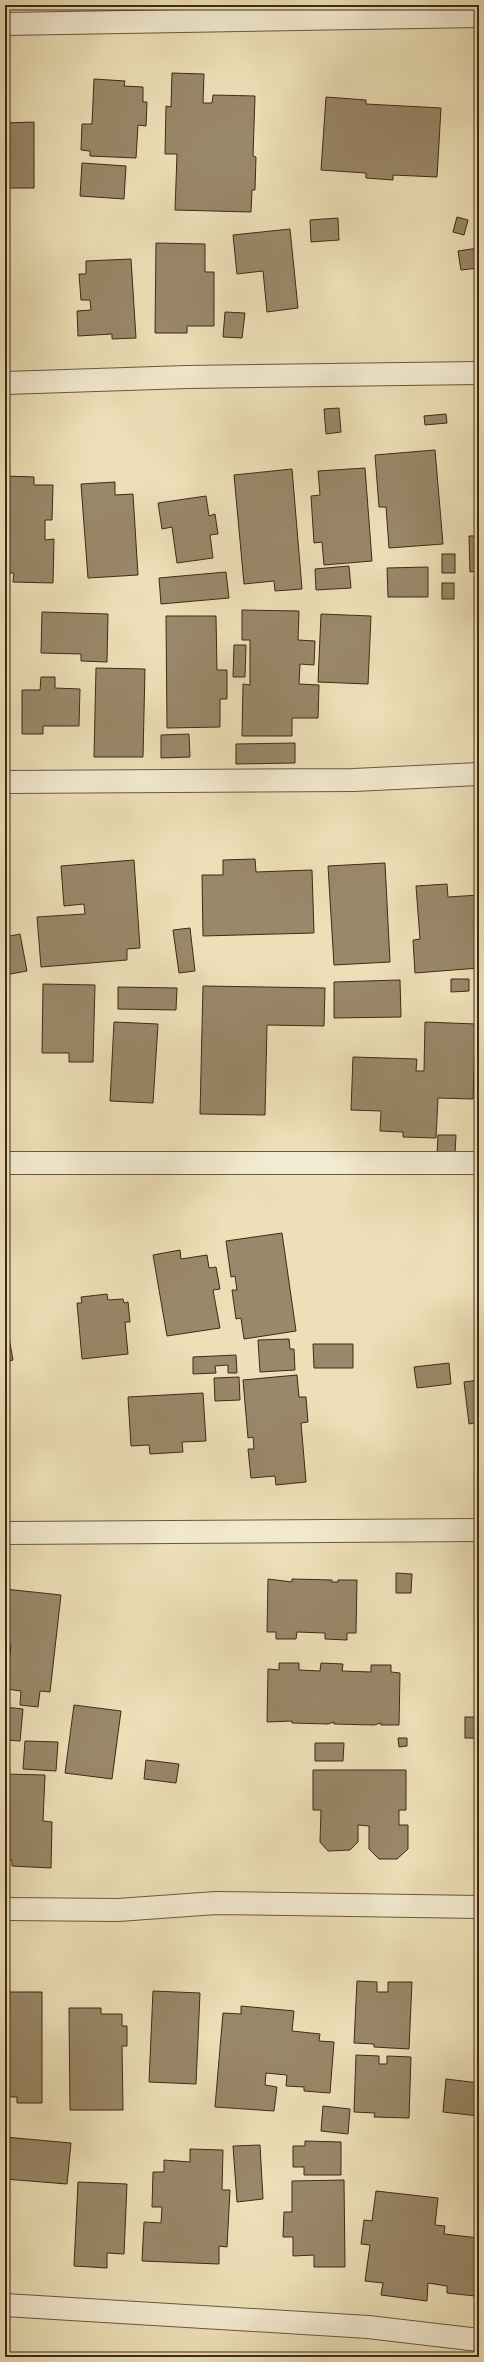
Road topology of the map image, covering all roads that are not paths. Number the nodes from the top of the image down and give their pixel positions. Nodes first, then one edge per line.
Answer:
1 (479, 16) edge
2 (5, 24) edge
3 (479, 373) edge
4 (5, 383) edge
5 (479, 774) edge
6 (5, 782) edge
7 (5, 1163) edge
8 (479, 1163) edge
9 (479, 1530) edge
10 (5, 1533) edge
11 (479, 1907) edge
12 (5, 1909) edge
13 (5, 2305) edge
14 (479, 2340) edge

1 - 2 street
3 - 4 street
5 - 6 street
7 - 8 street
9 - 10 street
11 - 12 street
13 - 14 street

